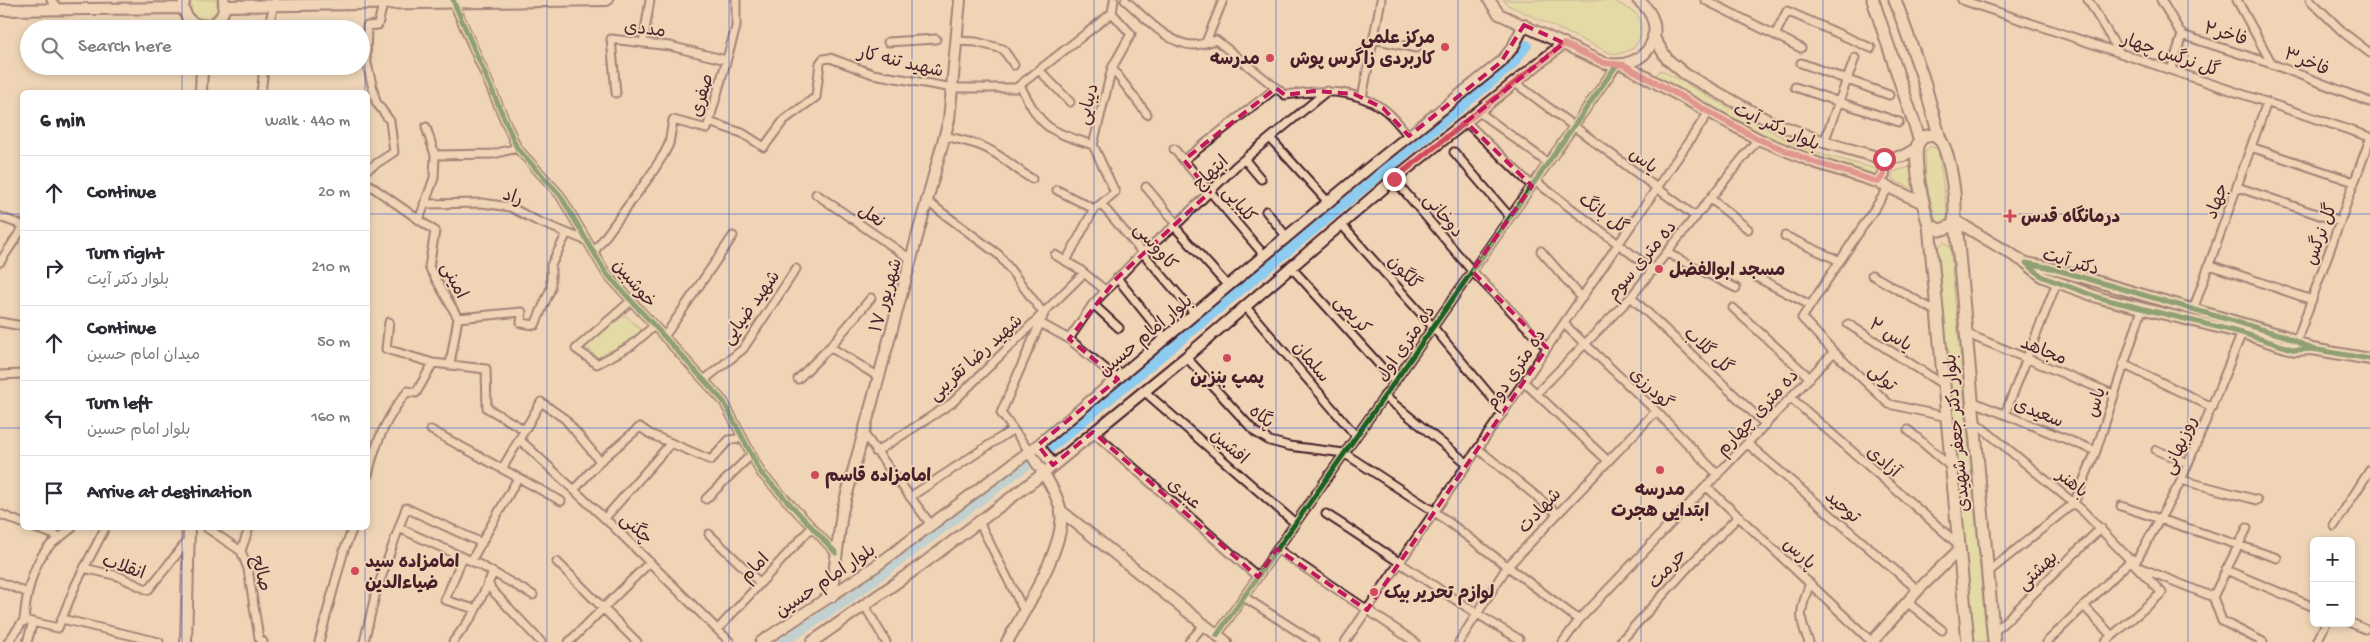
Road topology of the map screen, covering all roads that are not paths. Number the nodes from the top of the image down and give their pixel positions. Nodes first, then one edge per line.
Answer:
1 (51, 0) edge
2 (607, 0) edge
3 (650, 0) edge
4 (736, 0) edge
5 (960, 0) edge
6 (1114, 0) edge
7 (1125, 0) edge
8 (1223, 0) edge
9 (1381, 0) edge
10 (1489, 0) edge
11 (1705, 0) edge
12 (1873, 0) edge
13 (1895, 0) edge
14 (1962, 0) edge
15 (2088, 0) edge
16 (2161, 0) edge
17 (2237, 0) edge
18 (2310, 0) edge
19 (454, 1) edge
20 (522, 1) edge
21 (343, 2) edge
22 (1644, 2) edge
23 (225, 3) edge
24 (274, 3) edge
25 (183, 4) edge
26 (383, 4) junction
27 (59, 9) junction
28 (0, 10) edge
29 (1112, 13) junction
30 (190, 20) edge
31 (218, 20) edge
32 (270, 20) edge
33 (1524, 25) junction
34 (370, 26) edge
35 (1775, 35) junction
36 (2182, 35) junction
37 (1653, 36) junction
38 (936, 39) dead end
39 (1373, 39) junction
40 (957, 41) junction
41 (888, 42) dead end
42 (1206, 42) junction
43 (643, 43) junction
44 (1564, 44) junction
45 (1416, 48) dead end
46 (1801, 48) dead end
47 (1871, 48) dead end
48 (2120, 53) junction
49 (2370, 53) edge
50 (1855, 58) dead end
51 (726, 60) junction
52 (1801, 63) dead end
53 (2272, 64) junction
54 (1014, 65) dead end
55 (1620, 65) junction
56 (1112, 68) junction
57 (2171, 70) junction
58 (1040, 71) junction
59 (202, 75) edge
60 (264, 75) edge
61 (370, 75) edge
62 (1847, 80) junction
63 (1514, 82) junction
64 (1020, 85) junction
65 (1795, 87) dead end
66 (953, 88) junction
67 (1276, 88) junction
68 (201, 90) edge
69 (261, 90) edge
70 (1327, 91) junction
71 (616, 93) dead end
72 (1889, 95) dead end
73 (1362, 98) junction
74 (1070, 102) dead end
75 (1839, 102) junction
76 (2267, 102) junction
77 (2370, 102) edge
78 (1479, 112) junction
79 (1709, 112) junction
80 (1148, 114) dead end
81 (709, 122) junction
82 (1466, 122) junction
83 (1900, 122) dead end
84 (1574, 125) junction
85 (426, 127) dead end
86 (945, 136) junction
87 (1408, 136) junction
88 (1270, 138) junction
89 (2370, 138) edge
90 (1758, 139) junction
91 (1940, 139) junction
92 (1824, 142) junction
93 (1918, 144) junction
94 (1092, 145) junction
95 (2251, 147) junction
96 (517, 148) junction
97 (1174, 148) dead end
98 (1454, 152) dead end
99 (435, 155) junction
100 (1884, 159) junction
101 (1184, 160) junction
102 (1245, 160) junction
103 (1548, 163) junction
104 (370, 169) edge
105 (1032, 179) dead end
106 (1261, 179) dead end
107 (1394, 179) junction
108 (1878, 182) junction
109 (2354, 182) junction
110 (1533, 184) junction
111 (370, 185) edge
112 (1146, 187) dead end
113 (1888, 187) junction
114 (2237, 187) junction
115 (1657, 189) junction
116 (1057, 190) dead end
117 (1210, 192) junction
118 (816, 194) dead end
119 (1710, 199) junction
120 (928, 202) junction
121 (1328, 202) junction
122 (1923, 203) junction
123 (424, 204) junction
124 (1101, 204) junction
125 (1094, 209) junction
126 (1266, 211) dead end
127 (0, 217) edge
128 (1510, 217) junction
129 (1696, 217) junction
130 (419, 220) junction
131 (1956, 221) junction
132 (2340, 222) junction
133 (1340, 223) junction
134 (1929, 224) junction
135 (1176, 225) junction
136 (20, 226) edge
137 (1748, 229) dead end
138 (20, 230) edge
139 (566, 233) junction
140 (733, 236) dead end
141 (1286, 236) junction
142 (1785, 236) dead end
143 (587, 241) junction
144 (1619, 243) junction
145 (594, 252) junction
146 (1542, 252) dead end
147 (1142, 253) junction
148 (1667, 254) junction
149 (1056, 255) dead end
150 (1264, 255) junction
151 (912, 260) junction
152 (1066, 261) junction
153 (1840, 261) junction
154 (0, 262) edge
155 (2026, 263) junction
156 (2210, 265) junction
157 (1290, 266) junction
158 (796, 269) dead end
159 (1472, 271) junction
160 (1654, 271) junction
161 (1084, 273) junction
162 (1872, 275) dead end
163 (1116, 278) junction
164 (1758, 278) dead end
165 (2057, 282) junction
166 (1228, 286) junction
167 (1736, 288) dead end
168 (1105, 290) junction
169 (1631, 296) junction
170 (871, 298) dead end
171 (1582, 298) junction
172 (2312, 300) junction
173 (631, 301) junction
174 (1093, 304) junction
175 (1810, 305) junction
176 (1246, 306) junction
177 (1733, 308) dead end
178 (2142, 309) junction
179 (1938, 312) junction
180 (1044, 314) junction
181 (1195, 314) junction
182 (2192, 315) junction
183 (458, 318) junction
184 (0, 322) edge
185 (389, 322) dead end
186 (1040, 323) junction
187 (1564, 324) junction
188 (1848, 324) dead end
189 (20, 326) edge
190 (654, 326) junction
191 (1433, 326) junction
192 (1119, 328) dead end
193 (1964, 333) junction
194 (2242, 333) junction
195 (664, 337) junction
196 (1069, 339) junction
197 (1166, 339) junction
198 (2297, 340) junction
199 (1586, 345) junction
200 (830, 347) junction
201 (1547, 348) junction
202 (2312, 349) junction
203 (1834, 352) junction
204 (1186, 357) junction
205 (2027, 359) junction
206 (2368, 361) edge
207 (432, 363) junction
208 (450, 364) junction
209 (2123, 364) junction
210 (20, 374) edge
211 (0, 375) edge
212 (879, 377) junction
213 (1810, 378) junction
214 (798, 379) dead end
215 (704, 380) junction
216 (1118, 380) junction
217 (1394, 382) junction
218 (1524, 382) junction
219 (1944, 385) junction
220 (1144, 391) junction
221 (1537, 393) junction
222 (2113, 394) junction
223 (1384, 396) junction
224 (1791, 398) junction
225 (1970, 400) junction
226 (2212, 407) junction
227 (1656, 411) junction
228 (1504, 412) junction
229 (2005, 414) junction
230 (1947, 417) junction
231 (1972, 420) junction
232 (1766, 424) junction
233 (430, 430) dead end
234 (525, 430) junction
235 (1012, 430) junction
236 (1908, 430) dead end
237 (1093, 432) junction
238 (864, 434) junction
239 (1356, 436) junction
240 (743, 438) junction
241 (519, 439) junction
242 (671, 443) junction
243 (1038, 444) junction
244 (1748, 444) junction
245 (1478, 449) junction
246 (2156, 450) dead end
247 (2096, 451) junction
248 (876, 452) junction
249 (1029, 452) junction
250 (1344, 453) junction
251 (370, 454) edge
252 (751, 454) junction
253 (1607, 460) junction
254 (600, 461) junction
255 (2188, 463) junction
256 (1468, 464) junction
257 (1053, 465) junction
258 (1952, 468) junction
259 (502, 469) junction
260 (2370, 470) edge
261 (1044, 473) junction
262 (1718, 475) junction
263 (518, 478) junction
264 (2182, 480) junction
265 (1707, 487) junction
266 (574, 490) junction
267 (910, 497) junction
268 (706, 499) dead end
269 (2257, 500) dead end
270 (561, 501) dead end
271 (2074, 504) junction
272 (2121, 506) dead end
273 (1061, 511) junction
274 (1435, 512) junction
275 (1557, 513) junction
276 (0, 514) edge
277 (1326, 514) dead end
278 (1739, 516) junction
279 (605, 518) junction
280 (2159, 520) junction
281 (20, 522) edge
282 (979, 522) junction
283 (1295, 523) junction
284 (931, 525) junction
285 (812, 526) junction
286 (2334, 526) dead end
287 (399, 528) junction
288 (2100, 528) junction
289 (2247, 528) dead end
290 (41, 530) edge
291 (70, 530) edge
292 (104, 530) edge
293 (210, 530) edge
294 (247, 530) edge
295 (352, 530) edge
296 (189, 533) edge
297 (709, 534) dead end
298 (61, 537) junction
299 (482, 543) junction
300 (2238, 545) junction
301 (1959, 547) junction
302 (1277, 549) junction
303 (241, 551) junction
304 (836, 553) junction
305 (463, 557) junction
306 (2277, 558) dead end
307 (471, 561) junction
308 (557, 562) dead end
309 (650, 562) junction
310 (1401, 562) junction
311 (2135, 563) junction
312 (1507, 567) junction
313 (84, 568) junction
314 (2226, 570) junction
315 (493, 573) junction
316 (1987, 573) junction
317 (1258, 577) junction
318 (0, 582) edge
319 (488, 582) junction
320 (760, 583) junction
321 (1810, 583) junction
322 (1918, 590) junction
323 (28, 593) junction
324 (534, 595) dead end
325 (831, 597) junction
326 (1244, 597) junction
327 (2213, 597) junction
328 (1908, 602) junction
329 (2310, 605) edge
330 (864, 606) junction
331 (2084, 606) junction
332 (603, 608) junction
333 (475, 609) junction
334 (1367, 610) junction
335 (1024, 611) junction
336 (1477, 615) junction
337 (62, 619) junction
338 (24, 620) junction
339 (1579, 620) junction
340 (33, 622) junction
341 (1204, 625) junction
342 (2355, 625) edge
343 (2324, 627) edge
344 (718, 629) junction
345 (2365, 629) dead end
346 (1942, 630) dead end
347 (1217, 635) junction
348 (2112, 636) junction
349 (1994, 637) edge
350 (1519, 639) dead end
351 (260, 641) edge
352 (8, 642) edge
353 (27, 642) edge
354 (160, 642) edge
355 (186, 642) edge
356 (320, 642) edge
357 (364, 642) edge
358 (453, 642) edge
359 (541, 642) edge
360 (569, 642) edge
361 (637, 642) edge
362 (730, 642) edge
363 (761, 642) edge
364 (812, 642) edge
365 (886, 642) edge
366 (1008, 642) edge
367 (1188, 642) edge
368 (1226, 642) edge
369 (1314, 642) edge
370 (1345, 642) edge
371 (1414, 642) edge
372 (1459, 642) edge
373 (1563, 642) edge
374 (1620, 642) edge
375 (1808, 642) edge
376 (1872, 642) edge
377 (1968, 642) edge
378 (2047, 642) edge
379 (2105, 642) edge
380 (2263, 642) edge
381 (2317, 642) edge

1 - 27 street
2 - 20 main road
3 - 43 street
4 - 51 street, صفری
5 - 40 main road, ۱۷ شهریور
6 - 29 street
7 - 42 street
8 - 42 street
9 - 39 street
10 - 33 main road, بلوار دکتر آیت
11 - 35 street
12 - 93 main road, بلوار دکتر جعفر شهیدی
13 - 91 main road, بلوار دکتر جعفر شهیدی
14 - 48 street, گل نرگس چهار
15 - 48 street
16 - 36 street, فاخر۲
17 - 53 street, فاخر۳
18 - 49 street
19 - 20 main road
19 - 26 main road
19 - 96 street, خوشبین
21 - 24 main road
21 - 26 main road
22 - 37 main road
23 - 24 main road
23 - 31 main road
24 - 32 street
25 - 27 main road
25 - 30 main road
26 - 34 street
27 - 28 main road
29 - 56 street, دیبایی
29 - 58 street
33 - 44 main road, بلوار دکتر آیت
33 - 87 main road, بلوار امام حسین
35 - 46 street
35 - 47 street
36 - 53 street, فاخر۲
36 - 57 street
37 - 55 main road
37 - 92 main road, بلوار دکتر آیت
38 - 41 street
39 - 45 street
39 - 73 street
40 - 54 street
40 - 66 main road, ۱۷ شهریور
42 - 67 street
43 - 51 street, مددی
43 - 71 street, مددی
44 - 55 main road, بلوار دکتر آیت
44 - 63 main road
48 - 57 street, گل نرگس چهار
50 - 62 street
51 - 81 street, صفری
52 - 62 street
53 - 77 street, فاخر۳
55 - 79 main road, بلوار دکتر آیت
55 - 84 street, ده متری اول
56 - 80 street
56 - 94 street, دیبایی
57 - 76 street, گل نرگس چهار
58 - 64 street
58 - 74 street
59 - 68 main road
60 - 69 street
61 - 104 street
62 - 72 street
62 - 75 street
63 - 78 main road
63 - 84 street, یاس
64 - 66 street
64 - 94 street
65 - 75 street
66 - 81 street, شهید تنه کار
66 - 86 main road, ۱۷ شهریور
67 - 70 street
67 - 101 street
70 - 73 street
70 - 88 street, ابتهاج
73 - 87 street
75 - 83 street
75 - 92 street
76 - 89 street, گل نرگس چهار
76 - 95 street, جهاد
78 - 82 main road
78 - 103 street
79 - 90 main road, بلوار دکتر آیت
79 - 115 street, ده متری دوم
81 - 145 street, صفری
82 - 107 main road
82 - 110 street, گل بانگ
84 - 103 street, ده متری اول
84 - 115 street, یاس
85 - 99 street
86 - 105 street
86 - 120 main road, ۱۷ شهریور
87 - 121 main road, بلوار امام حسین
88 - 102 street, ابتهاج
88 - 121 street
89 - 109 street, گل نرگس
90 - 108 main road, بلوار دکتر آیت
90 - 119 street, ده متری سوم
91 - 93 main road
91 - 131 main road, بلوار دکتر جعفر شهیدی
92 - 100 main road, بلوار دکتر آیت
93 - 100 main road, بلوار دکتر آیت
93 - 122 main road, بلوار دکتر جعفر شهیدی
94 - 124 street, دیبایی
95 - 109 street
95 - 114 street, جهاد
96 - 99 street
96 - 143 street, خوشبین
97 - 101 street, کلیایی
98 - 128 street
99 - 123 street
100 - 108 main road
101 - 117 street, کلیایی
102 - 106 street
102 - 117 street, ابتهاج
103 - 110 street, ده متری اول
107 - 133 main road
107 - 159 street, دوخانی
108 - 113 main road, بلوار دکتر آیت
109 - 132 street, گل نرگس
110 - 128 street, ده متری اول
110 - 144 street, گل بانگ
111 - 130 street, امینی
112 - 135 street
113 - 122 main road, بلوار دکتر آیت
113 - 153 street
114 - 132 street
114 - 156 street, جهاد
115 - 129 street, یاس
115 - 144 street, ده متری دوم
116 - 125 street
117 - 135 street, ابتهاج
117 - 150 street, کلیایی
118 - 151 street, نعل
119 - 129 street, ده متری سوم
119 - 137 street
120 - 151 main road, ۱۷ شهریور
120 - 180 street
121 - 141 main road, بلوار امام حسین
122 - 134 main road, بلوار دکتر جعفر شهیدی
123 - 130 street
123 - 139 street, راد
124 - 125 street
124 - 147 street, کاووسی
125 - 152 street
126 - 141 street
127 - 136 street
128 - 159 street, ده متری اول
129 - 148 street, ده متری سوم
130 - 183 street, امینی
131 - 134 main road
131 - 155 main road, دکتر آیت
131 - 193 main road, بلوار دکتر جعفر شهیدی
132 - 172 street, گل نرگس
133 - 157 main road
133 - 191 street, گلگون
134 - 179 main road, بلوار دکتر جعفر شهیدی
135 - 147 street, ابتهاج
135 - 166 street
138 - 154 street
139 - 143 street, راد
139 - 183 street
140 - 195 street
141 - 150 main road, بلوار امام حسین
142 - 153 street
143 - 145 street, خوشبین
144 - 160 street, گل بانگ
144 - 171 street, ده متری دوم
145 - 173 street, خوشبین
146 - 171 street
147 - 163 street, ابتهاج
147 - 181 street, کاووسی
148 - 160 street, ده متری سوم
148 - 167 street
149 - 152 street
150 - 166 main road, بلوار امام حسین
151 - 212 main road, ۱۷ شهریور
152 - 161 street
153 - 175 street
155 - 165 main road, دکتر آیت
155 - 182 main road, دکتر آیت
156 - 172 street
156 - 182 street, جهاد
157 - 176 main road
157 - 217 street, کریمی
158 - 215 street, شهید ضیایی
159 - 191 street, ده متری اول
159 - 201 street, دوخانی
160 - 169 street, ده متری سوم
161 - 168 street
161 - 180 street, شهید رضا تقریبی
162 - 179 street
163 - 168 street, ابتهاج
163 - 197 street
164 - 175 street
165 - 178 main road, دکتر آیت
165 - 205 street
166 - 181 main road, بلوار امام حسین
168 - 174 street, ابتهاج
169 - 199 street, ده متری سوم
169 - 232 street, گل گلاب
170 - 200 street
171 - 187 street, ده متری دوم
172 - 198 street, گل نرگس
173 - 190 street, خوشبین
173 - 190 street
174 - 192 street
174 - 196 street, ابتهاج
175 - 203 street
176 - 204 main road
176 - 239 street, سلمان
177 - 213 street
178 - 182 main road, دکتر آیت
178 - 209 street, یاس
179 - 219 main road, بلوار دکتر جعفر شهیدی
180 - 186 street
180 - 248 street, شهید رضا تقریبی
181 - 197 main road, بلوار امام حسین
182 - 194 main road, دکتر آیت
182 - 198 main road, دکتر آیت
183 - 208 street, امینی
184 - 189 street
185 - 207 street
186 - 196 street
186 - 235 street
187 - 199 street, گودرزی
187 - 201 street, ده متری دوم
188 - 219 street, یاس ۲
190 - 195 street, خوشبین
191 - 217 street, ده متری اول
191 - 228 street, گلگون
193 - 205 street, مجاهد
193 - 225 main road, بلوار دکتر جعفر شهیدی
194 - 202 main road, دکتر آیت
194 - 226 street, روزبهانی
195 - 215 street, خوشبین
196 - 216 street
197 - 216 main road, بلوار امام حسین
198 - 202 main road, دکتر آیت
199 - 221 street, ده متری سوم
199 - 227 street, گودرزی
200 - 212 street
200 - 214 street
201 - 218 street, ده متری دوم
202 - 206 main road, دکتر آیت
203 - 213 street, ده متری چهارم
203 - 230 street, تولی
204 - 220 main road
204 - 250 street, پگاه
205 - 222 street, مجاهد
205 - 229 street
207 - 208 street
207 - 251 street
208 - 234 street
209 - 222 street, یاس
209 - 226 street
210 - 211 street
212 - 238 main road, ۱۷ شهریور
213 - 224 street, ده متری چهارم
215 - 240 street, خوشبین
216 - 243 main road, بلوار امام حسین
217 - 223 street, ده متری اول
218 - 221 street
218 - 228 street, ده متری دوم
219 - 230 main road, بلوار دکتر جعفر شهیدی
220 - 237 main road
220 - 283 street, افشین
221 - 253 street
222 - 247 street, یاس
223 - 239 street, ده متری اول
223 - 256 street
224 - 232 street, ده متری چهارم
224 - 301 street, آزادی
225 - 229 street, سعیدی
225 - 231 main road, بلوار دکتر جعفر شهیدی
226 - 255 street, روزبهانی
227 - 253 street, شهادت
227 - 262 street, گودرزی
228 - 245 street, ده متری دوم
229 - 247 street, سعیدی
230 - 258 main road, بلوار دکتر جعفر شهیدی
231 - 271 street, باهنر
231 - 316 main road, بلوار دکتر جعفر شهیدی
232 - 244 street, ده متری چهارم
233 - 259 street
234 - 241 street
234 - 254 street
235 - 249 street
235 - 267 street
236 - 258 street
237 - 257 main road
237 - 317 street, عبدی
238 - 248 street
238 - 304 main road, ۱۷ شهریور
239 - 250 street, ده متری اول
240 - 242 street
240 - 252 street, خوشبین
241 - 259 street
241 - 266 street, چگنی
242 - 254 street
242 - 279 street
243 - 249 main road, بلوار امام حسین
243 - 257 main road
244 - 262 street, ده متری چهارم
244 - 322 street, توحید
245 - 256 street, ده متری دوم
245 - 275 street
246 - 255 street
247 - 271 street, یاس
248 - 267 street
249 - 261 main road
249 - 284 main road, بلوار امام حسین
250 - 274 street
250 - 283 street, ده متری اول
252 - 268 street
252 - 285 street, خوشبین
253 - 275 street, شهادت
254 - 266 street
255 - 264 street, روزبهانی
256 - 274 street, ده متری دوم
257 - 261 main road
258 - 301 main road, بلوار دکتر جعفر شهیدی
259 - 263 street
260 - 286 street
261 - 273 main road
261 - 282 main road
262 - 265 street, ده متری چهارم
263 - 270 street
263 - 299 street
264 - 269 street
264 - 280 street, روزبهانی
265 - 278 street, پارس
265 - 339 street, ده متری چهارم
266 - 279 street, چگنی
267 - 284 street
271 - 288 street, باهنر
271 - 316 street
272 - 280 street
273 - 335 main road
273 - 341 main road
274 - 310 street, ده متری دوم
274 - 312 street
275 - 312 street, شهادت
276 - 281 street
277 - 310 street
278 - 321 street, پارس
278 - 374 street, حرمت
279 - 309 street, چگنی
280 - 300 street
280 - 311 street, روزبهانی
282 - 330 main road
282 - 335 street
283 - 302 street, ده متری اول
284 - 325 main road, بلوار امام حسین
285 - 304 street, خوشبین
285 - 320 street, امام
287 - 299 street
287 - 305 street
287 - 357 street
288 - 311 street, باهنر
288 - 349 street, بهشتی
289 - 300 street
290 - 298 street
291 - 298 street
292 - 313 street
293 - 303 street, صالح
294 - 303 street
295 - 356 street
296 - 313 street, انقلاب
296 - 355 main road
297 - 320 street
298 - 323 street
299 - 307 street
300 - 306 street
300 - 314 street
301 - 322 main road
301 - 377 main road, بلوار دکتر جعفر شهیدی
302 - 317 street, ده متری اول
302 - 334 street
303 - 351 street, صالح
304 - 325 main road, ۱۷ شهریور
305 - 307 street
305 - 333 street
307 - 315 street
308 - 332 street
309 - 332 street
309 - 344 street, چگنی
310 - 334 street, ده متری دوم
310 - 336 street
311 - 327 street
311 - 331 street
311 - 348 street, باهنر
312 - 336 street, شهادت
312 - 339 street
313 - 337 street
314 - 327 street
314 - 329 street
315 - 319 street
315 - 324 street
316 - 349 main road, بلوار دکتر جعفر شهیدی
317 - 326 street, ده متری اول
318 - 323 street
319 - 333 street
319 - 359 street
320 - 344 street, امام
321 - 375 street
321 - 376 street, پارس
322 - 328 main road
323 - 338 street
325 - 363 main road, بلوار امام حسین
326 - 347 street, ده متری اول
326 - 369 street
327 - 380 street
328 - 346 street
328 - 376 main road
330 - 364 main road
330 - 365 street
331 - 348 street
331 - 378 street
332 - 360 street
332 - 361 street
333 - 358 street
334 - 370 street, ده متری دوم
334 - 371 street
335 - 366 main road
336 - 350 street
336 - 372 street, شهادت
337 - 340 street
337 - 354 street
338 - 340 street
338 - 352 street
339 - 373 street, ده متری چهارم
340 - 353 street
341 - 347 main road
341 - 367 street
342 - 345 street
343 - 381 street
344 - 362 street, چگنی
347 - 368 main road
348 - 379 street

